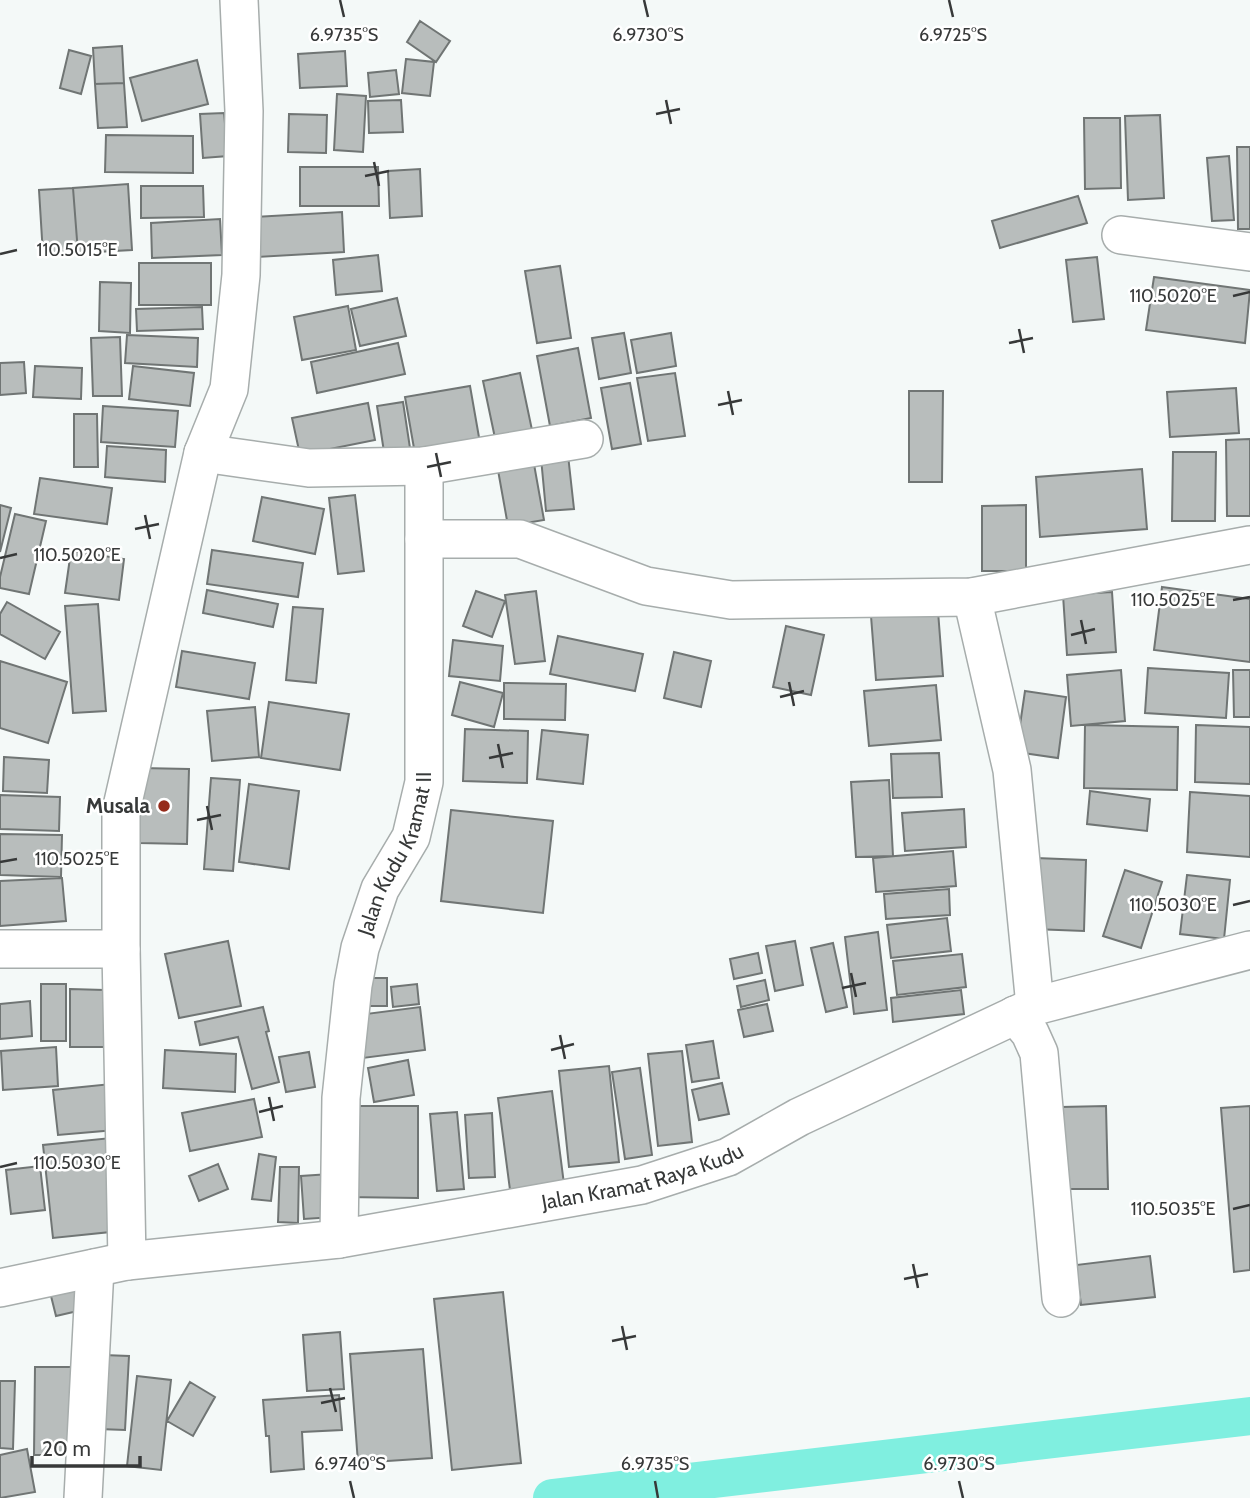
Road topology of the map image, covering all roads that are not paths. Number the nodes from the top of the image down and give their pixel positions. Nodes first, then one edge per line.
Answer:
1 (239, 0) edge
2 (1121, 235) dead end
3 (1250, 252) edge
4 (584, 439) dead end
5 (203, 453) junction
6 (424, 466) junction
7 (424, 538) junction
8 (1250, 545) edge
9 (972, 597) junction
10 (0, 949) edge
11 (121, 949) junction
12 (1250, 950) edge
13 (1025, 1010) junction
14 (339, 1239) junction
15 (111, 1265) junction
16 (0, 1288) edge
17 (1061, 1298) dead end
18 (83, 1498) edge

1 - 5 street
2 - 3 street
4 - 6 street
5 - 6 street
5 - 11 street
6 - 7 street, Jalan Kudu Kramat II
7 - 9 street
7 - 14 street, Jalan Kudu Kramat II
8 - 9 street
9 - 13 street
10 - 11 street
11 - 15 street
12 - 13 street, Jalan Kramat Raya Kudu
13 - 14 street, Jalan Kramat Raya Kudu
13 - 17 street
14 - 15 street, Jalan Kramat Raya Kudu
15 - 16 street, Jalan Kramat Raya Kudu
15 - 18 street

